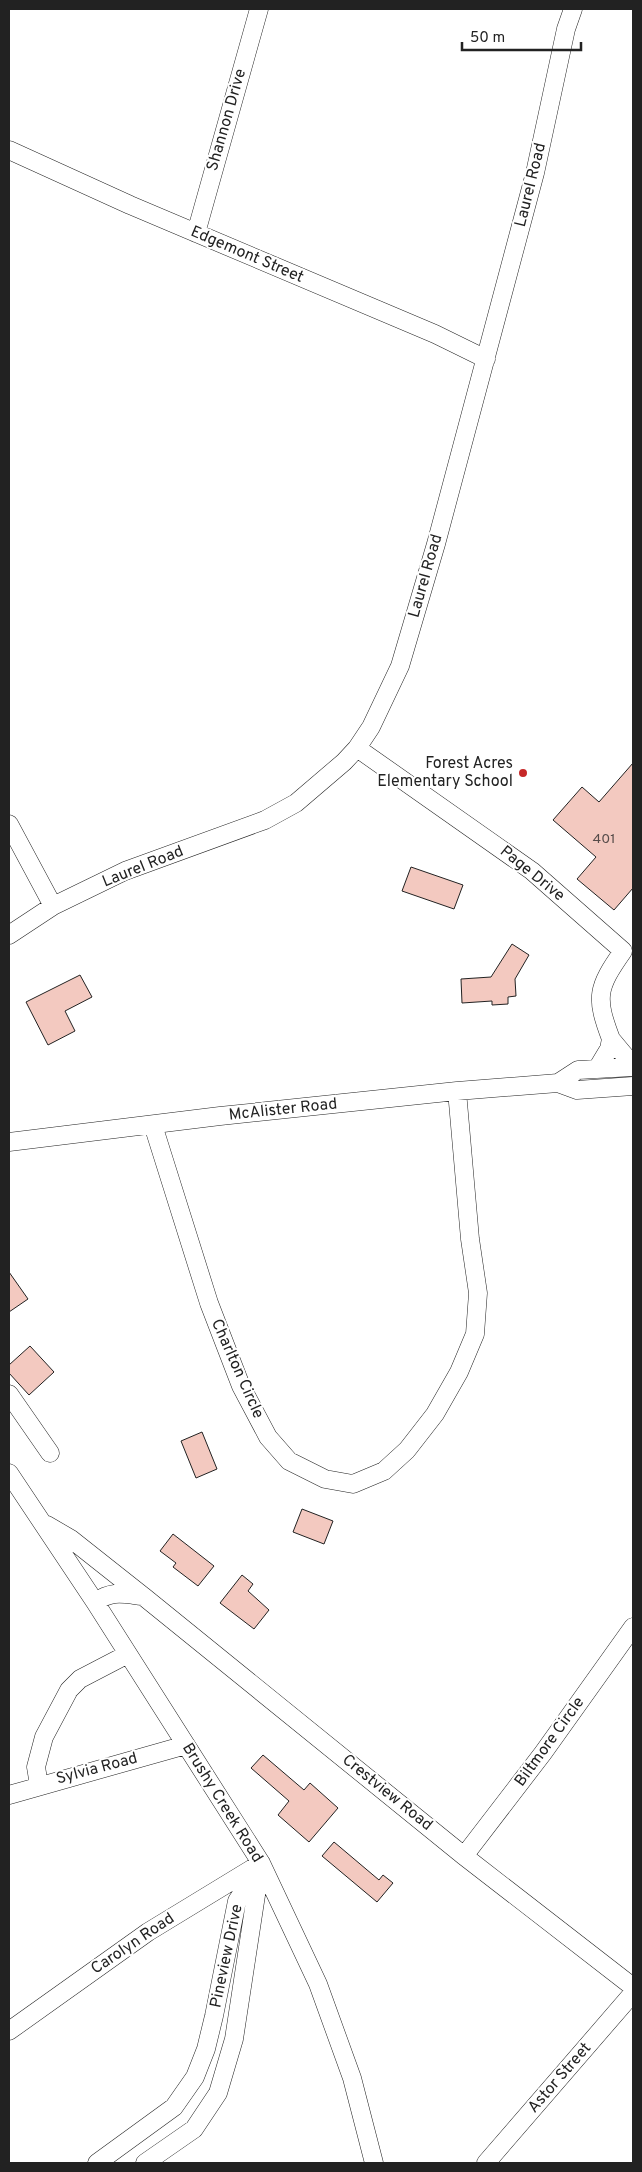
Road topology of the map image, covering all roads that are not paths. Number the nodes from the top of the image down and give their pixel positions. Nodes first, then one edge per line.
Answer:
1 (259, 9) edge
2 (573, 9) edge
3 (9, 150) edge
4 (196, 232) junction
5 (486, 360) junction
6 (357, 748) junction
7 (9, 824) edge
8 (53, 906) junction
9 (9, 935) edge
10 (611, 1039) junction
11 (633, 1063) edge
12 (633, 1067) edge
13 (597, 1069) junction
14 (558, 1083) junction
15 (633, 1086) edge
16 (458, 1091) junction
17 (153, 1124) junction
18 (9, 1142) edge
19 (9, 1394) edge
20 (50, 1453) dead end
21 (9, 1473) edge
22 (42, 1522) junction
23 (143, 1596) junction
24 (95, 1602) junction
25 (633, 1627) edge
26 (128, 1654) junction
27 (186, 1744) junction
28 (39, 1785) junction
29 (9, 1795) edge
30 (464, 1856) junction
31 (261, 1863) junction
32 (633, 1987) edge
33 (633, 1993) edge
34 (9, 2031) edge
35 (97, 2163) edge
36 (145, 2163) edge
37 (374, 2163) edge
38 (486, 2163) edge

1 - 4 street, Shannon Drive
2 - 5 street, Laurel Road
3 - 4 street, Edgemont Street
4 - 5 street, Edgemont Street
5 - 6 street, Laurel Road
6 - 8 street, Laurel Road
6 - 10 street, Page Drive
7 - 8 street
8 - 9 street, Laurel Road
10 - 11 street, Page Drive
10 - 13 street
12 - 13 street, McAlister Road
13 - 14 street, McAlister Road
14 - 15 street, McAlister Road
14 - 16 street, McAlister Road
16 - 17 street, McAlister Road
16 - 17 street, Charlton Circle
17 - 18 street, McAlister Road
19 - 20 street
21 - 22 street, Brushy Creek Road
22 - 23 street, Crestview Road
22 - 24 street, Brushy Creek Road
23 - 24 street
23 - 30 street, Crestview Road
24 - 26 street, Brushy Creek Road
25 - 30 street, Biltmore Circle
26 - 27 street, Brushy Creek Road
26 - 28 street
27 - 28 street, Sylvia Road
27 - 31 street, Brushy Creek Road
28 - 29 street, Sylvia Road
30 - 32 street, Crestview Road
31 - 34 street, Carolyn Road
31 - 35 street, Pineview Drive
31 - 36 street, Pineview Drive
31 - 37 street, Brushy Creek Road
33 - 38 street, Astor Street

